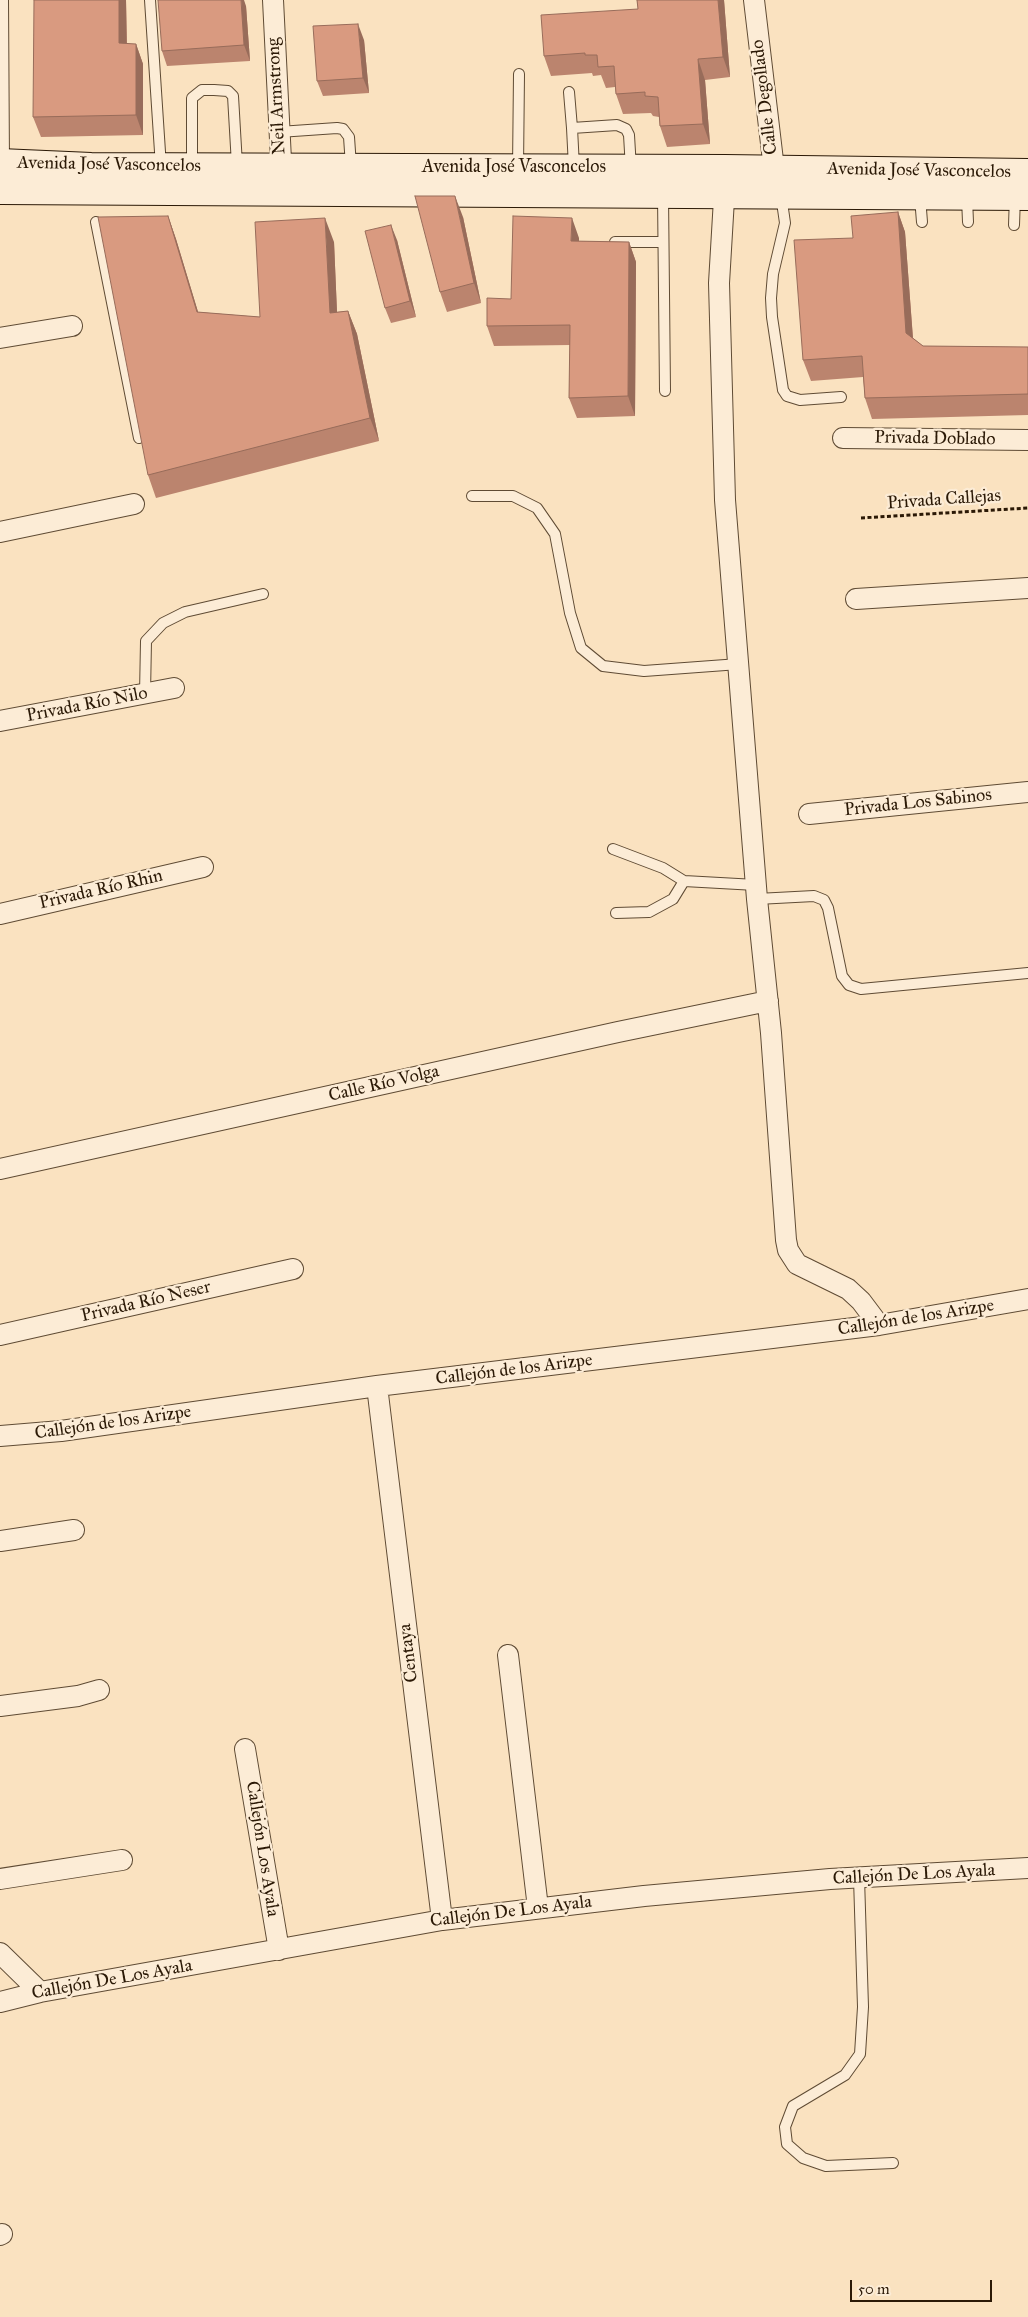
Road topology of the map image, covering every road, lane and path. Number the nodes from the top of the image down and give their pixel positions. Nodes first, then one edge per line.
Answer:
1 (3, 0) edge
2 (150, 0) edge
3 (273, 0) edge
4 (754, 0) edge
5 (518, 74) dead end
6 (569, 92) dead end
7 (572, 128) junction
8 (279, 132) junction
9 (2, 163) edge
10 (366, 178) junction
11 (161, 179) junction
12 (193, 179) junction
13 (237, 179) junction
14 (282, 180) junction
15 (518, 181) junction
16 (575, 181) junction
17 (632, 182) junction
18 (663, 182) junction
19 (725, 182) junction
20 (777, 182) junction
21 (920, 183) junction
22 (966, 183) junction
23 (1020, 184) edge
24 (0, 190) edge
25 (96, 222) dead end
26 (922, 222) dead end
27 (968, 222) dead end
28 (1014, 226) dead end
29 (608, 242) edge
30 (662, 242) junction
31 (72, 326) dead end
32 (0, 338) edge
33 (665, 391) dead end
34 (840, 397) dead end
35 (139, 438) edge
36 (843, 438) dead end
37 (1028, 440) edge
38 (472, 496) dead end
39 (134, 504) dead end
40 (1028, 508) edge
41 (861, 518) dead end
42 (0, 532) edge
43 (1028, 588) edge
44 (264, 594) dead end
45 (856, 599) dead end
46 (739, 664) junction
47 (174, 688) dead end
48 (145, 694) junction
49 (0, 721) edge
50 (1028, 792) edge
51 (809, 814) dead end
52 (613, 849) dead end
53 (203, 867) dead end
54 (684, 881) junction
55 (757, 892) junction
56 (616, 913) dead end
57 (0, 914) edge
58 (1028, 973) edge
59 (768, 1001) junction
60 (0, 1169) edge
61 (293, 1269) dead end
62 (1028, 1299) edge
63 (879, 1325) junction
64 (0, 1335) edge
65 (377, 1386) junction
66 (0, 1436) edge
67 (74, 1530) dead end
68 (0, 1541) edge
69 (508, 1655) dead end
70 (99, 1690) dead end
71 (0, 1706) edge
72 (246, 1749) dead end
73 (122, 1860) dead end
74 (1028, 1868) edge
75 (859, 1878) junction
76 (0, 1879) edge
77 (538, 1908) junction
78 (442, 1920) junction
79 (279, 1950) junction
80 (0, 1953) edge
81 (40, 1992) junction
82 (0, 2002) edge
83 (893, 2163) dead end

1 - 9 lane
2 - 11 lane
3 - 8 street, Neil Armstrong
4 - 20 street, Calle Degollado
5 - 15 lane
6 - 7 lane
7 - 16 lane
7 - 17 lane
8 - 10 lane
8 - 14 street, Neil Armstrong
9 - 11 main road, Avenida José Vasconcelos
10 - 14 main road, Avenida José Vasconcelos
10 - 15 main road, Avenida José Vasconcelos
11 - 12 main road, Avenida José Vasconcelos
11 - 24 main road, Avenida José Vasconcelos
12 - 13 main road, Avenida José Vasconcelos
12 - 13 lane
13 - 14 main road, Avenida José Vasconcelos
15 - 16 main road, Avenida José Vasconcelos
16 - 17 main road, Avenida José Vasconcelos
17 - 18 main road, Avenida José Vasconcelos
18 - 19 main road, Avenida José Vasconcelos
18 - 30 lane
19 - 20 main road, Avenida José Vasconcelos
19 - 46 street
20 - 21 main road, Avenida José Vasconcelos
20 - 34 lane
21 - 22 main road, Avenida José Vasconcelos
21 - 26 lane
22 - 23 main road, Avenida José Vasconcelos
22 - 27 lane
23 - 28 lane
25 - 35 lane
29 - 30 lane
30 - 33 lane
31 - 32 street
36 - 37 street, Privada Doblado
38 - 46 lane
39 - 42 street
40 - 41 path, Privada Callejas
43 - 45 street
44 - 48 lane
46 - 55 street
47 - 48 street, Privada Río Nilo
48 - 49 street, Privada Río Nilo
50 - 51 street, Privada Los Sabinos
52 - 54 lane
53 - 57 street, Privada Río Rhin
54 - 55 lane
54 - 56 lane
55 - 58 lane
55 - 59 street
59 - 60 street, Calle Río Volga
59 - 63 street
61 - 64 street, Privada Río Neser
62 - 63 street, Callejón de los Arizpe
63 - 65 street, Callejón de los Arizpe
65 - 66 street, Callejón de los Arizpe
65 - 78 street, Centaya
67 - 68 street
69 - 77 street
70 - 71 street
72 - 79 street, Callejón Los Ayala
73 - 76 street
74 - 75 street, Callejón De Los Ayala
75 - 77 street, Callejón De Los Ayala
75 - 83 lane
77 - 78 street, Callejón De Los Ayala
78 - 79 street, Callejón De Los Ayala
79 - 81 street, Callejón De Los Ayala
80 - 81 street
81 - 82 street, Callejón De Los Ayala

